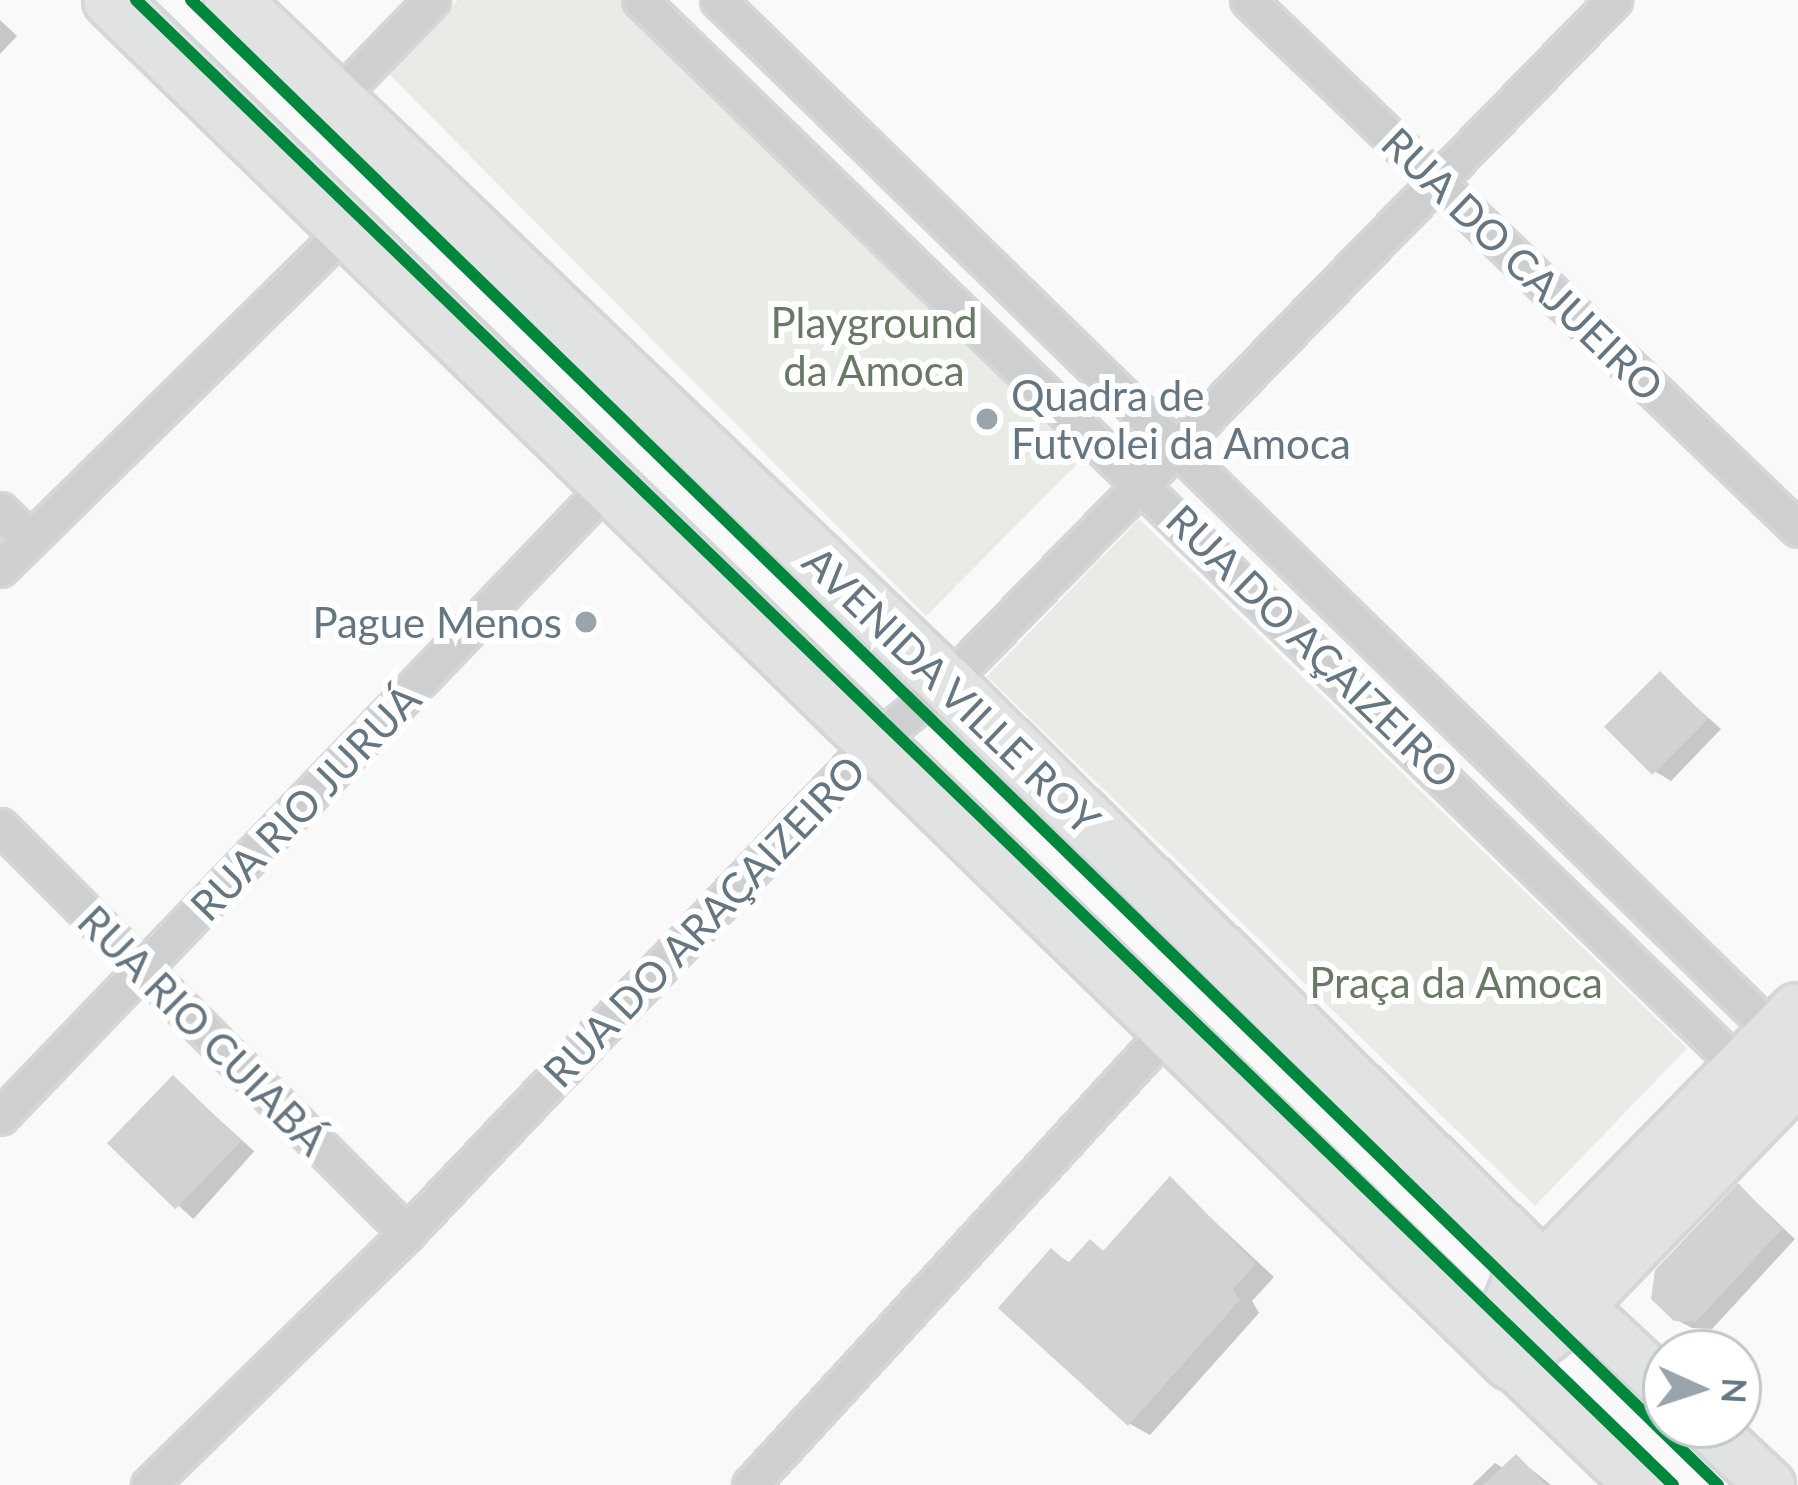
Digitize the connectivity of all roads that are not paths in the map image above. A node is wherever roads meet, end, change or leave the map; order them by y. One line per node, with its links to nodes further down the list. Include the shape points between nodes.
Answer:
1 (111, 0): 10 (main road)
2 (232, 0): 8 (main road, AVENIDA VILLE ROY)
3 (432, 0): 8 (street)
4 (640, 0): 12 (street, RUA DO AÇAIZEIRO)
5 (718, 0): 11 (street, RUA DO AÇAIZEIRO)
6 (1248, 0): 9 (street, RUA DO CAJUEIRO)
7 (1614, 0): 9 (street, RUA DO ARAÇAIZEIRO)
8 (336, 99): 18 (main road, AVENIDA VILLE ROY)
9 (1437, 182): 11 (street, RUA DO ARAÇAIZEIRO); 15 (street, RUA DO CAJUEIRO)
10 (348, 227): 13 (main road); 16 (street)
11 (1179, 446): 12 (street, RUA DO ARAÇAIZEIRO); 23 (street, RUA DO AÇAIZEIRO)
12 (1144, 482): 18 (street, RUA DO ARAÇAIZEIRO); 23 (street, RUA DO AÇAIZEIRO)
13 (608, 484): 19 (main road); 21 (street, RUA RIO JURUÁ)
14 (0, 510): 16 (street)
15 (1798, 529)
16 (28, 538): 17 (street)
17 (0, 569)
18 (946, 683): 19 (street, RUA DO ARAÇAIZEIRO); 26 (main road, AVENIDA VILLE ROY)
19 (874, 742): 22 (main road); 25 (street, RUA DO ARAÇAIZEIRO)
20 (0, 826): 21 (street, RUA RIO CUIABÁ)
21 (144, 971): 24 (street, RUA RIO JURUÁ); 25 (street, RUA RIO CUIABÁ)
22 (1166, 1032): 27 (main road); 30 (street)
23 (1780, 1057): 26 (main road)
24 (0, 1117)
25 (407, 1233): 31 (street, RUA DO ARAÇAIZEIRO)
26 (1561, 1286): 27 (main road, via 1519,1284); 28 (main road, AVENIDA VILLE ROY)
27 (1504, 1353): 32 (main road)
28 (1642, 1364)
29 (1732, 1449): 33 (main road)
30 (765, 1480)
31 (149, 1485)
32 (1639, 1485)
33 (1770, 1485)

